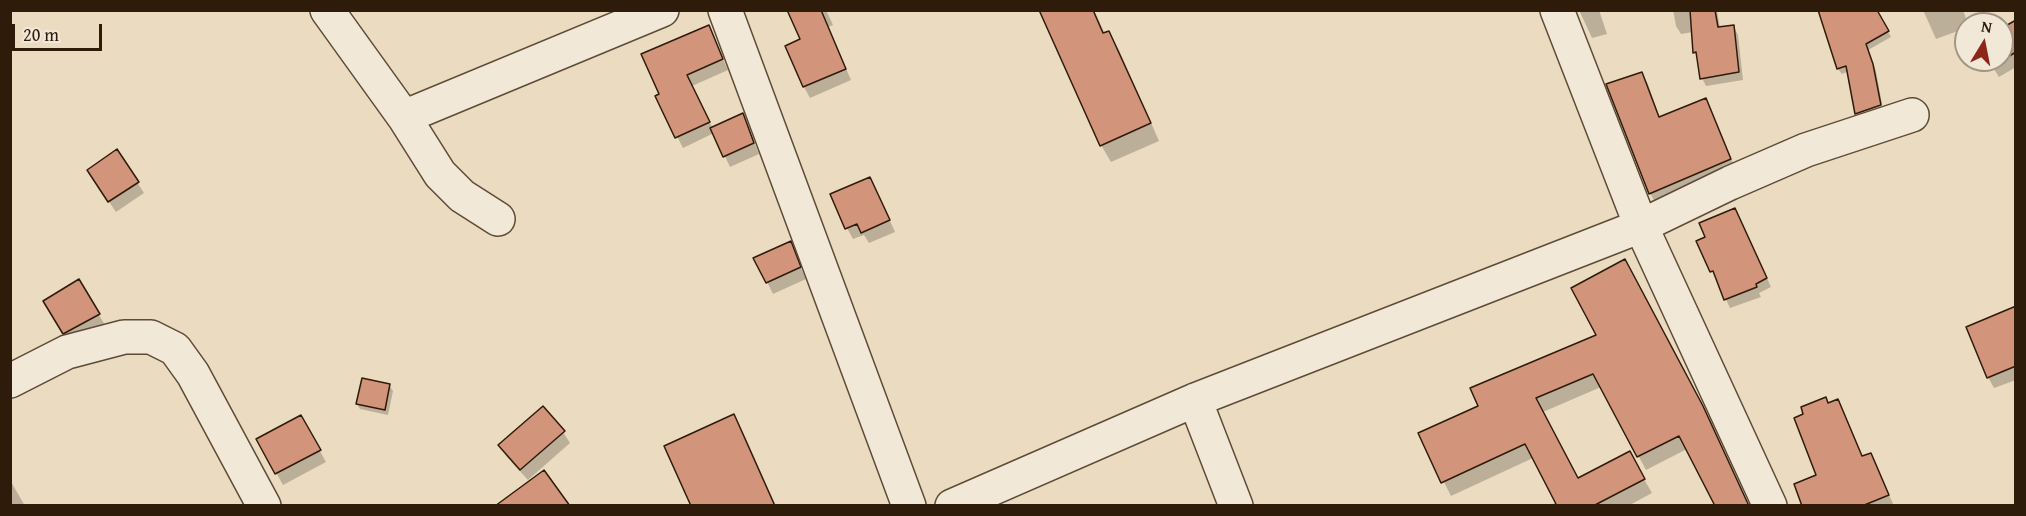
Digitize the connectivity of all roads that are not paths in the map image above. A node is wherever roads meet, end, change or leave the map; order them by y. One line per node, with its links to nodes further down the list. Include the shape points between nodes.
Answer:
1 (327, 10): 6 (street)
2 (662, 10): 6 (street)
3 (725, 10): 12 (street)
4 (1557, 10): 8 (street)
5 (1912, 116): 8 (street, via 1806,150)
6 (404, 117): 7 (street, via 440,174 462,196)
7 (498, 219)
8 (1641, 226): 10 (street); 15 (street)
9 (10, 381): 11 (street, via 68,352 124,337 151,337 175,349 193,374)
10 (1195, 400): 13 (street); 14 (street)
11 (264, 506)
12 (909, 506)
13 (952, 506)
14 (1236, 506)
15 (1770, 506)

